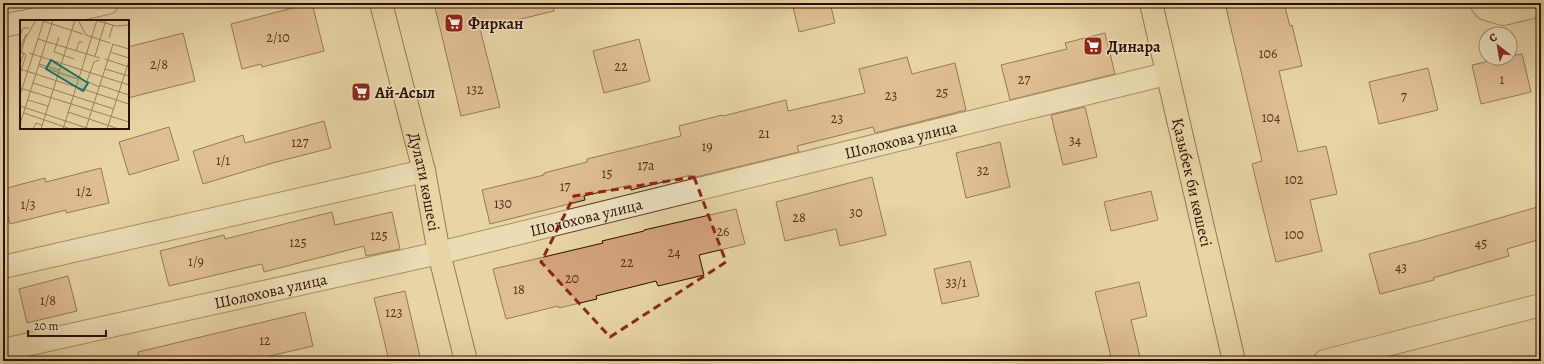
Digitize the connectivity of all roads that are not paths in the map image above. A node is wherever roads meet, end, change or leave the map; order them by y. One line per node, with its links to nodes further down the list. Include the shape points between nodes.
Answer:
1 (107, 3): 6 (street)
2 (381, 3): 10 (main road, Дулати көшесі)
3 (1151, 3): 9 (main road, Қазыбек би көшесі)
4 (1481, 3): 5 (street, via 1486,9 1504,14)
5 (1541, 5)
6 (31, 20)
7 (20, 22): 8 (street)
8 (3, 26)
9 (1166, 74): 11 (street, Шолохова улица); 16 (main road, Қазыбек би көшесі)
10 (424, 171): 11 (main road, Дулати көшесі); 12 (street)
11 (439, 253): 14 (street, Шолохова улица); 15 (main road, Дулати көшесі)
12 (3, 266)
13 (1541, 305): 17 (street)
14 (3, 350)
15 (466, 361)
16 (1234, 361)
17 (1324, 361)

